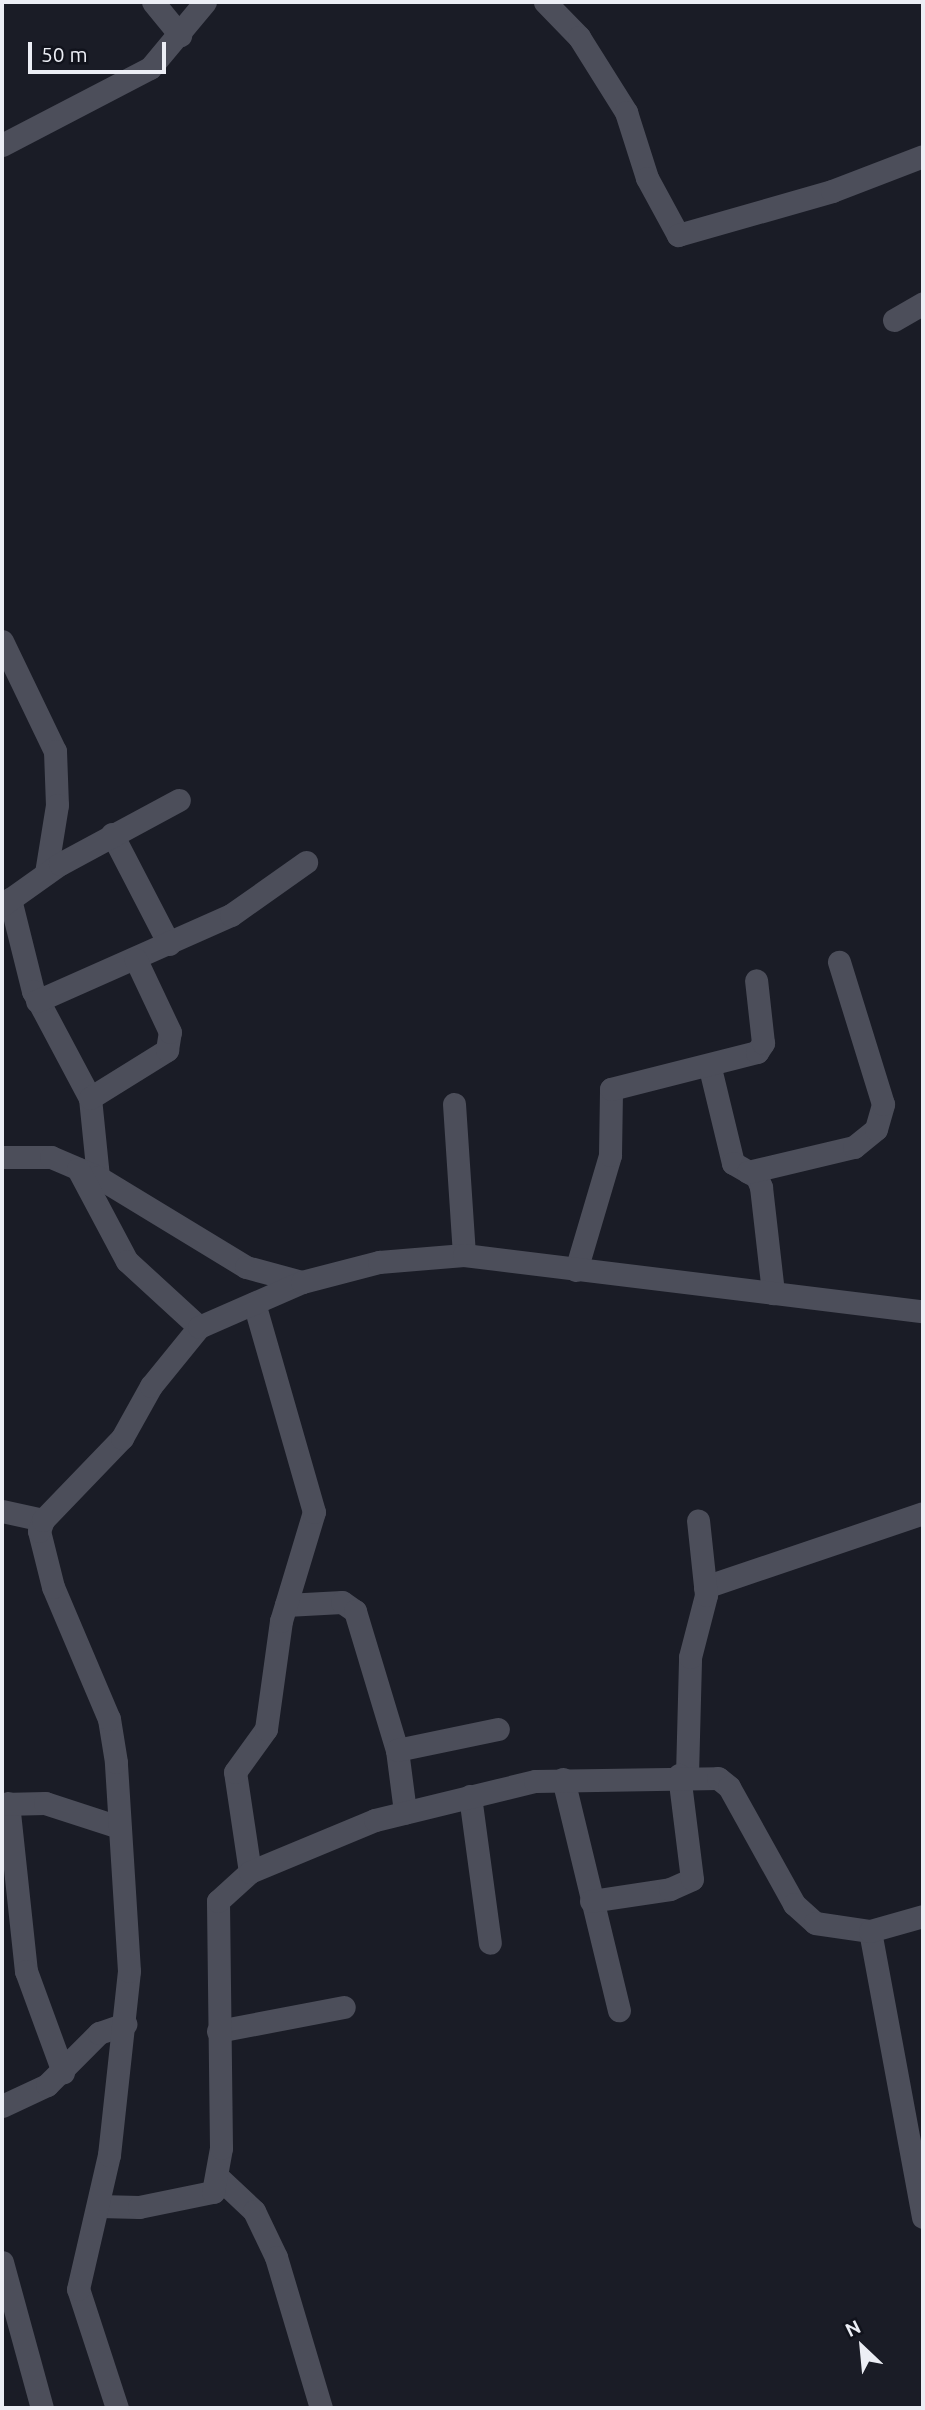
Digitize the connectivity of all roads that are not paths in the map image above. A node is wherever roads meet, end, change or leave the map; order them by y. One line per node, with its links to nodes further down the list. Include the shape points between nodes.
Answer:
1 (153, 2): 4 (street)
2 (205, 2): 4 (street)
3 (545, 2): 6 (street, via 579,37 625,112 647,178 678,235 832,191)
4 (180, 35): 5 (street, via 123,86)
5 (2, 145)
6 (923, 156)
7 (923, 303): 8 (street)
8 (894, 320)
9 (2, 641): 13 (street, via 55,751 57,805)
10 (180, 800): 11 (street)
11 (112, 834): 13 (street); 15 (street)
12 (306, 862): 15 (street, via 231,915)
13 (46, 873): 14 (street)
14 (6, 902): 19 (street)
15 (169, 944): 16 (street)
16 (136, 960): 19 (street); 21 (street, via 170,1031 167,1051)
17 (839, 962): 25 (street, via 883,1104 876,1129 854,1147)
18 (755, 980): 20 (street, via 763,1043 747,1059)
19 (37, 1000): 21 (street)
20 (710, 1068): 25 (street, via 733,1163); 27 (street, via 611,1088 610,1155)
21 (90, 1098): 24 (street)
22 (454, 1104): 26 (street)
23 (2, 1157): 24 (street, via 51,1157)
24 (88, 1172): 28 (street, via 246,1266); 32 (street, via 127,1261)
25 (748, 1172): 29 (street, via 761,1187)
26 (464, 1255): 27 (street); 28 (street, via 379,1262)
27 (576, 1270): 29 (street)
28 (302, 1282): 30 (street)
29 (773, 1293): 31 (street)
30 (254, 1303): 32 (street); 38 (street, via 314,1512)
31 (923, 1311)
32 (199, 1327): 35 (street, via 151,1385 122,1438)
33 (2, 1511): 35 (street)
34 (923, 1513): 37 (street)
35 (43, 1520): 46 (street, via 39,1531 53,1587 110,1719)
36 (698, 1520): 37 (street)
37 (705, 1587): 41 (street, via 690,1657)
38 (286, 1605): 40 (street, via 350,1604); 47 (street, via 266,1729 236,1772)
39 (498, 1729): 40 (street)
40 (397, 1750): 45 (street)
41 (683, 1775): 42 (street); 48 (street, via 692,1879 670,1889); 50 (street, via 718,1778 729,1787 794,1904 815,1923)
42 (563, 1779): 43 (street); 48 (street)
43 (470, 1796): 45 (street); 51 (street)
44 (5, 1804): 46 (street, via 45,1802); 56 (street, via 26,1971)
45 (405, 1812): 47 (street)
46 (119, 1827): 54 (street, via 129,1959)
47 (250, 1872): 55 (street, via 218,1901)
48 (591, 1901): 53 (street)
49 (923, 1916): 50 (street)
50 (870, 1931): 60 (street)
51 (490, 1943)
52 (344, 2007): 55 (street)
53 (619, 2010)
54 (125, 2024): 56 (street, via 99,2034); 59 (street)
55 (218, 2031): 58 (street)
56 (63, 2072): 57 (street)
57 (2, 2106)
58 (219, 2178): 59 (street, via 202,2199); 64 (street, via 254,2211 276,2257)
59 (99, 2206): 63 (street, via 78,2289)
60 (923, 2217)
61 (2, 2262): 62 (street)
62 (42, 2408)
63 (117, 2408)
64 (321, 2408)

